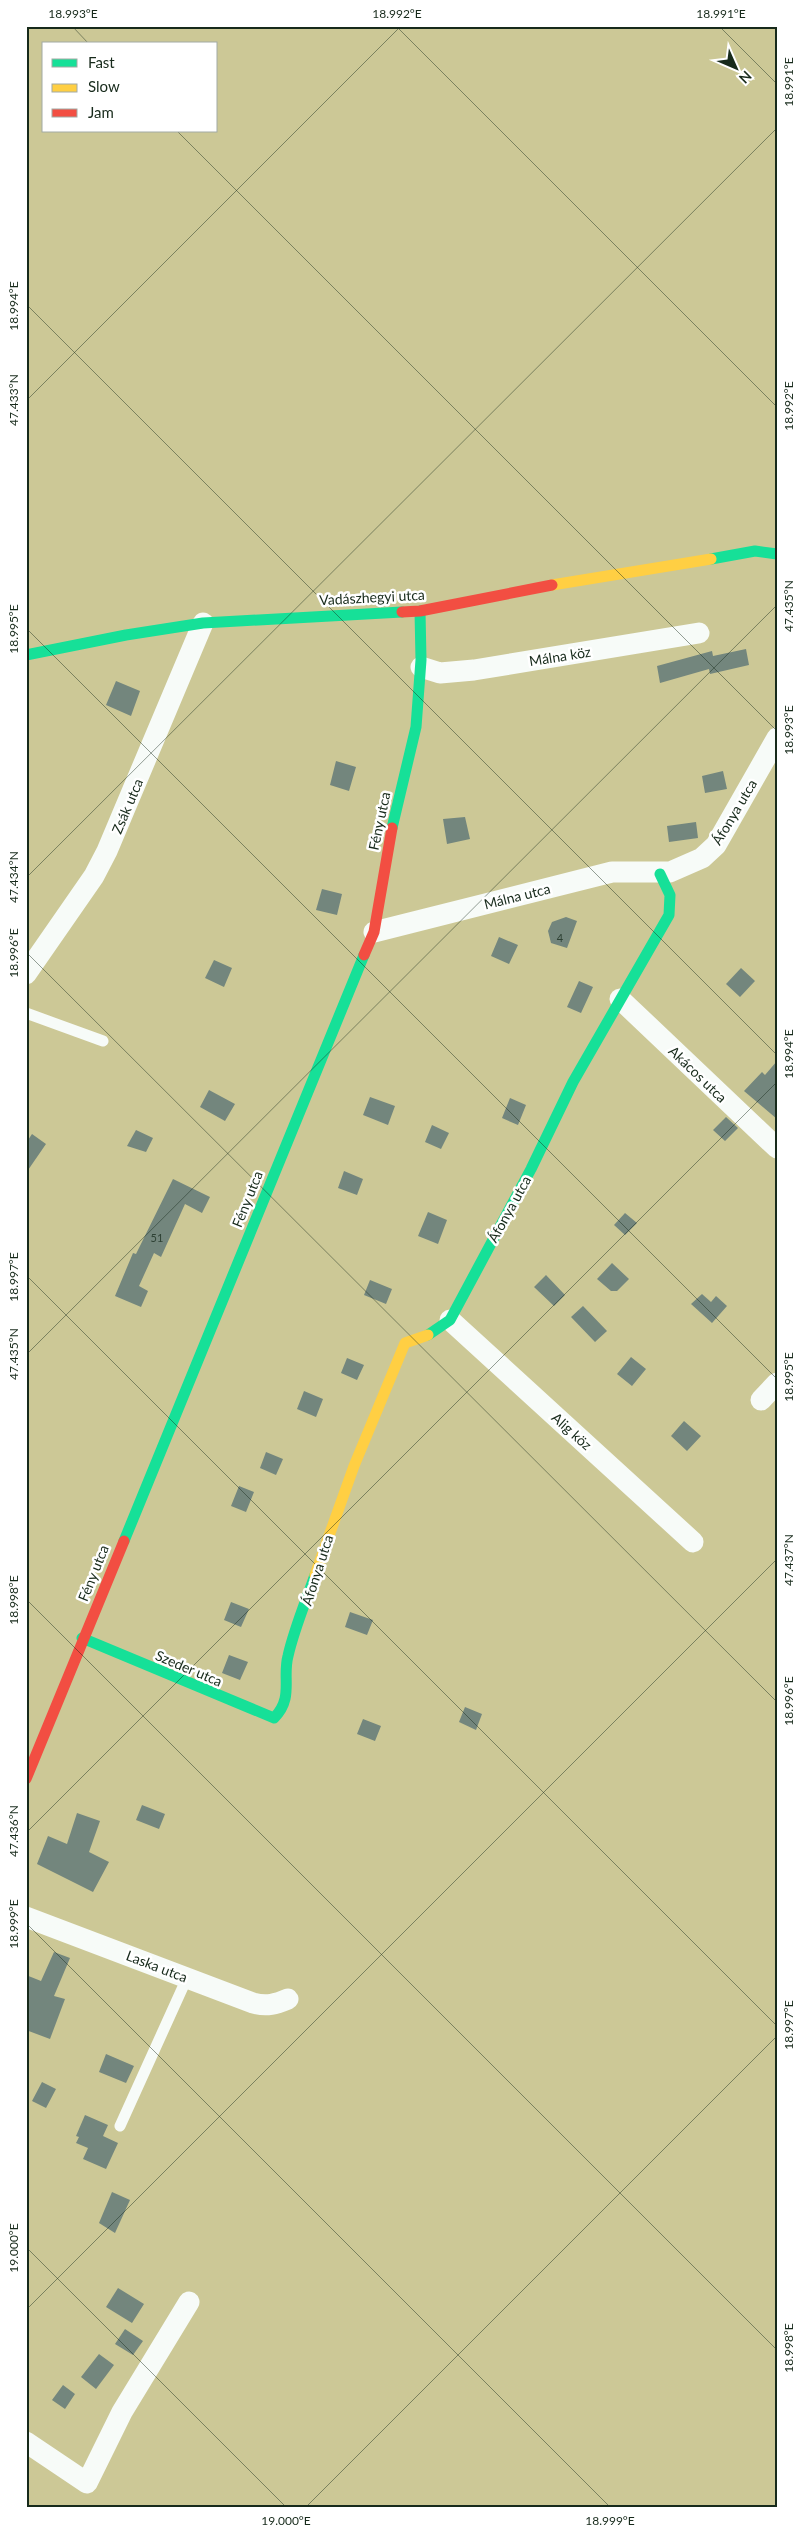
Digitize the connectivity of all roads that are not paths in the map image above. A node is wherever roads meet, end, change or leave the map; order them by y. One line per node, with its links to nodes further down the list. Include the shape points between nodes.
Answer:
1 (776, 553): 2 (street, Vadászhegyi utca, via 755,551 735,554)
2 (420, 611): 3 (street, Vadászhegyi utca); 6 (street, Fény utca)
3 (203, 624): 5 (street, Vadászhegyi utca); 10 (street, Zsák utca, via 108,851)
4 (699, 633): 6 (street, Málna köz, via 474,670 440,673)
5 (26, 655)
6 (421, 667): 9 (street, Fény utca, via 416,727 391,832)
7 (777, 738): 8 (street, Áfonya utca, via 716,846 687,866)
8 (660, 874): 9 (street, Málna utca, via 612,872); 11 (street, Áfonya utca, via 670,895 669,915)
9 (374, 932): 19 (street, Fény utca)
10 (26, 974)
11 (620, 999): 14 (street, Akácos utca); 15 (street, Áfonya utca, via 573,1082 531,1169)
12 (26, 1013): 13 (lane)
13 (102, 1041)
14 (777, 1148)
15 (450, 1320): 18 (street, Alig köz); 20 (street, Áfonya utca, via 428,1335 405,1343 323,1549 287,1658 288,1680)
16 (777, 1383): 17 (street)
17 (761, 1400)
18 (693, 1542)
19 (82, 1638): 20 (street, Szeder utca, via 264,1716 274,1718); 21 (street, Fény utca)
20 (282, 1710)
21 (26, 1778)
22 (26, 1917): 23 (street, Laska utca)
23 (187, 1978): 24 (street, Laska utca, via 263,2006); 25 (lane)
24 (288, 1998)
25 (120, 2126)
26 (189, 2302): 27 (street, via 122,2412 87,2483)
27 (26, 2442)

